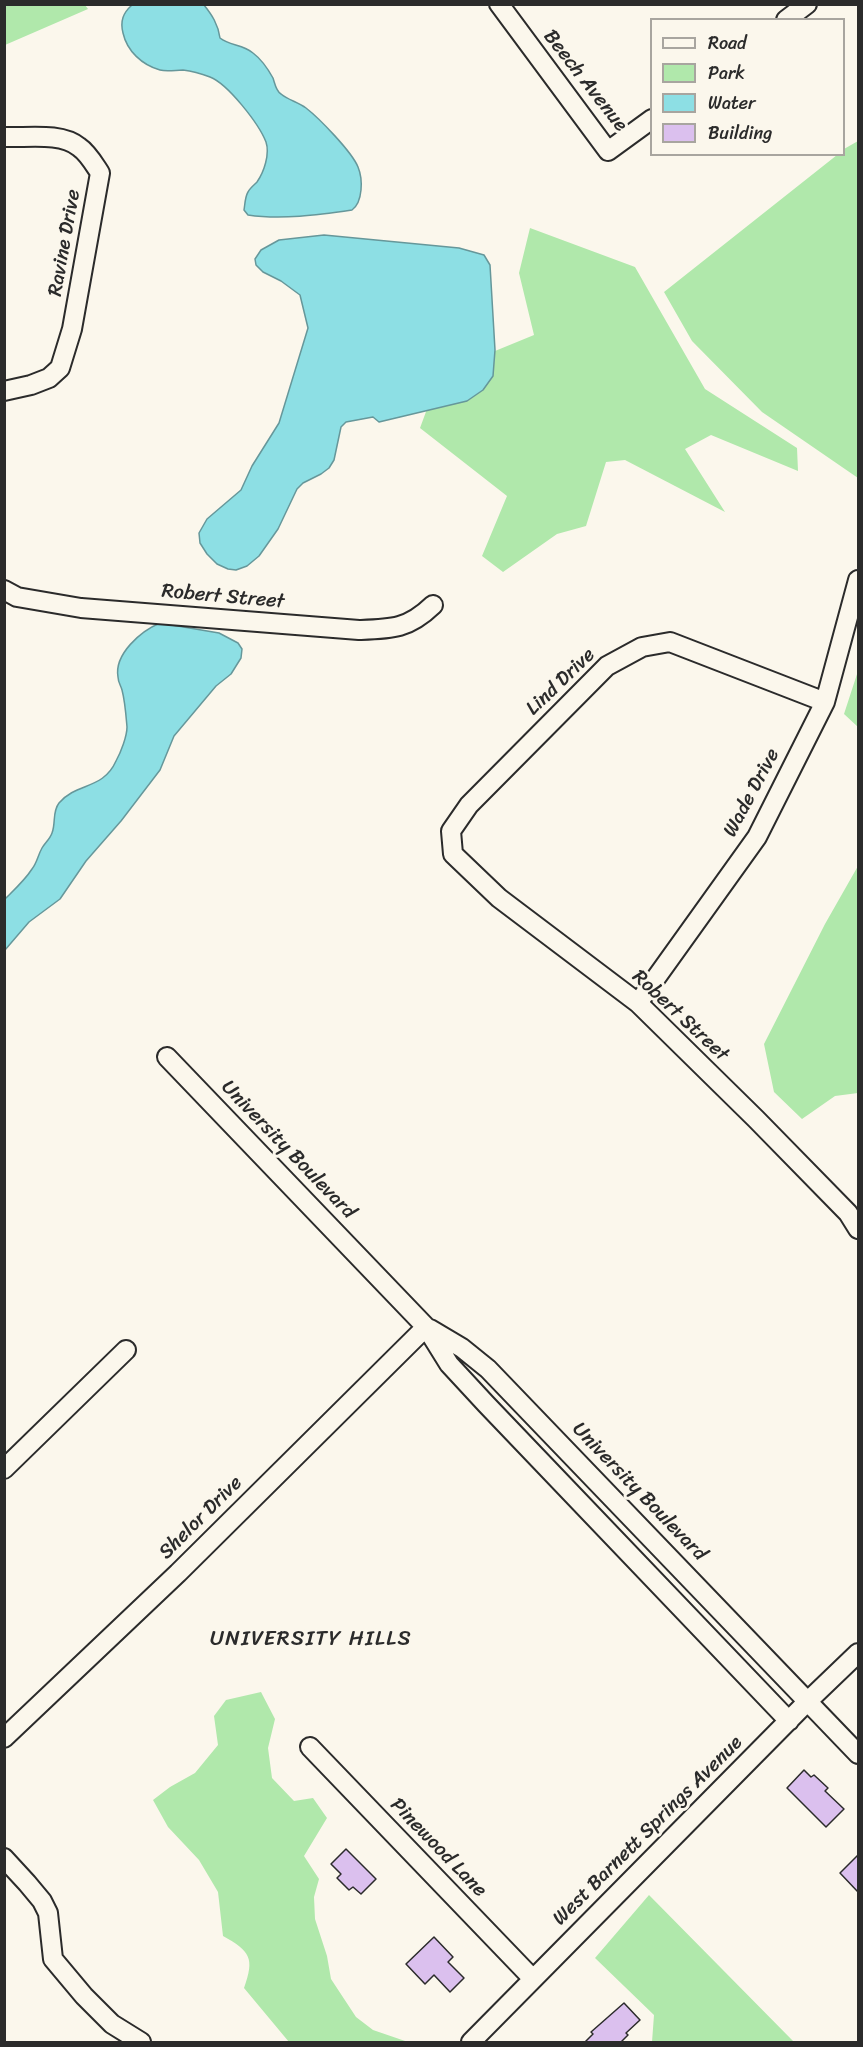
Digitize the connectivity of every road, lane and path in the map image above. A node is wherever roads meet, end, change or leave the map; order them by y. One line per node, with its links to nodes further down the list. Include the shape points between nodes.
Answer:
1 (499, 4): 4 (street, Beech Avenue, via 608,152)
2 (807, 4): 3 (street)
3 (789, 18)
4 (650, 120)
5 (4, 137): 6 (street, Ravine Drive, via 69,140 80,147 100,173 72,329 60,368 49,378)
6 (4, 391)
7 (858, 580): 10 (street, Wade Drive)
8 (4, 590): 9 (street, Robert Street, via 17,597 81,608 359,630 387,630 406,624 417,620)
9 (433, 605)
10 (825, 702): 11 (street, Lind Drive, via 670,642 642,647 607,666 469,805 451,831); 12 (street, Wade Drive, via 758,837)
11 (453, 854): 12 (street, Robert Street, via 499,898)
12 (638, 1003): 14 (street, Robert Street, via 848,1213)
13 (167, 1057): 15 (street, University Boulevard)
14 (858, 1229)
15 (426, 1327): 19 (street, University Boulevard, via 488,1369); 20 (street, University Boulevard, via 449,1364); 21 (street, Shelor Drive)
16 (126, 1350): 17 (street)
17 (4, 1469)
18 (858, 1653): 19 (street, West Barnett Springs Avenue)
19 (808, 1701): 20 (street, West Barnett Springs Avenue); 23 (street, University Boulevard)
20 (789, 1721): 25 (street, West Barnett Springs Avenue)
21 (4, 1738)
22 (310, 1747): 25 (street, Pinewood Lane)
23 (858, 1754)
24 (4, 1858): 26 (street, via 48,1913 52,1959 112,2024)
25 (533, 1980): 27 (street, West Barnett Springs Avenue)
26 (141, 2043)
27 (471, 2043)

